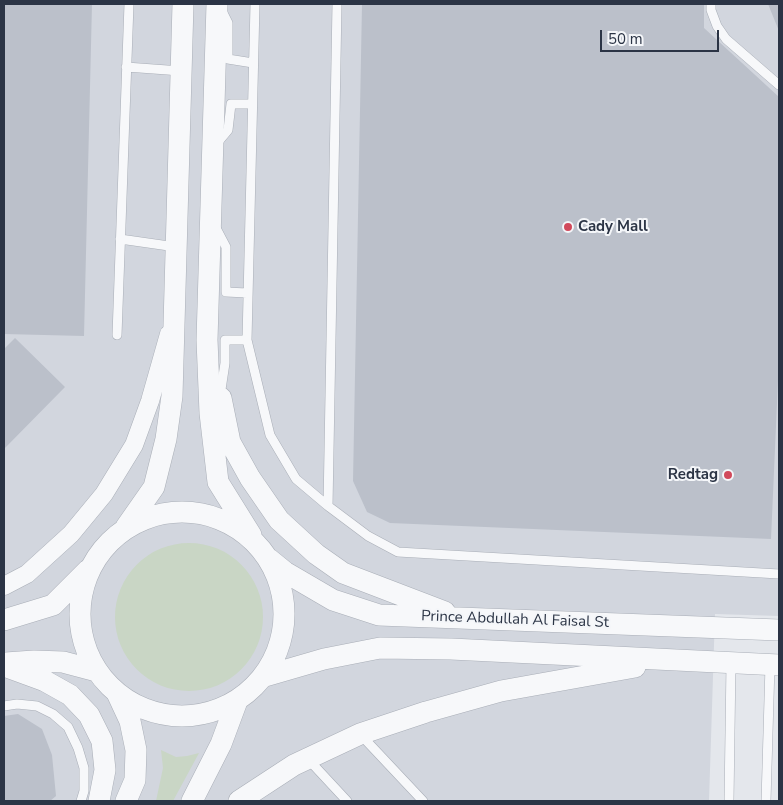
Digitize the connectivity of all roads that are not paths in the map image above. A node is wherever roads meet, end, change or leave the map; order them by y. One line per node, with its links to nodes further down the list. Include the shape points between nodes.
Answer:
1 (129, 4): 8 (lane)
2 (183, 4): 9 (street)
3 (218, 4): 7 (lane, via 228,23 228,59); 12 (street)
4 (255, 4): 7 (lane)
5 (336, 4): 22 (lane)
6 (711, 4): 10 (lane, via 717,26 726,39)
7 (253, 63): 11 (lane)
8 (126, 67): 9 (lane); 14 (lane)
9 (181, 71): 15 (street)
10 (779, 85)
11 (252, 104): 12 (lane, via 231,104 228,130); 16 (lane)
12 (212, 149): 13 (street)
13 (211, 217): 16 (lane, via 226,247 226,292); 19 (street)
14 (120, 239): 15 (lane); 18 (lane)
15 (176, 247): 17 (street)
16 (247, 293): 20 (lane)
17 (175, 314): 23 (street, via 172,396 166,439 154,487); 27 (street, via 134,444 104,494 71,534 27,574)
18 (116, 335)
19 (208, 340): 21 (street); 24 (street, via 210,413 218,482)
20 (246, 340): 21 (lane, via 225,340); 22 (lane, via 270,435 296,479)
21 (220, 396): 28 (street, via 230,442 250,478 279,520 316,554 343,573)
22 (328, 506): 26 (lane, via 368,536 398,552)
23 (125, 529): 24 (street, Prince Abdullah Al Faisal St, via 151,516 189,512 208,515 234,526); 25 (street, via 106,545)
24 (262, 550): 28 (street, Prince Abdullah Al Faisal St, via 285,572 333,600 379,615); 36 (street, via 280,586 284,618 278,649)
25 (92, 566): 29 (street, via 53,605); 35 (street, via 82,592 80,620 85,647)
26 (779, 574)
27 (4, 586)
28 (462, 618): 30 (street, Prince Abdullah Al Faisal St)
29 (4, 620)
30 (779, 629)
31 (679, 660): 32 (street, Prince Abdullah Al Faisal St); 36 (street, Prince Abdullah Al Faisal St, via 380,648 324,659); 40 (street, via 501,691)
32 (731, 663): 34 (street, Prince Abdullah Al Faisal St); 49 (lane)
33 (4, 665): 35 (street, via 63,662); 43 (street, via 45,680 70,695 89,715 102,741 105,770)
34 (775, 665): 50 (lane)
35 (97, 672): 37 (street)
36 (262, 677): 38 (street)
37 (117, 693): 38 (street, via 144,710 176,717 208,714); 44 (street, via 130,721 136,750 135,780)
38 (237, 701): 45 (street, via 221,744)
39 (4, 706): 42 (lane, via 37,706 68,727 84,768)
40 (360, 734): 41 (street); 48 (lane)
41 (308, 759): 46 (street); 47 (lane)
42 (81, 801)
43 (99, 801)
44 (126, 801)
45 (192, 801)
46 (239, 801)
47 (347, 801)
48 (423, 801)
49 (730, 801)
50 (766, 801)

